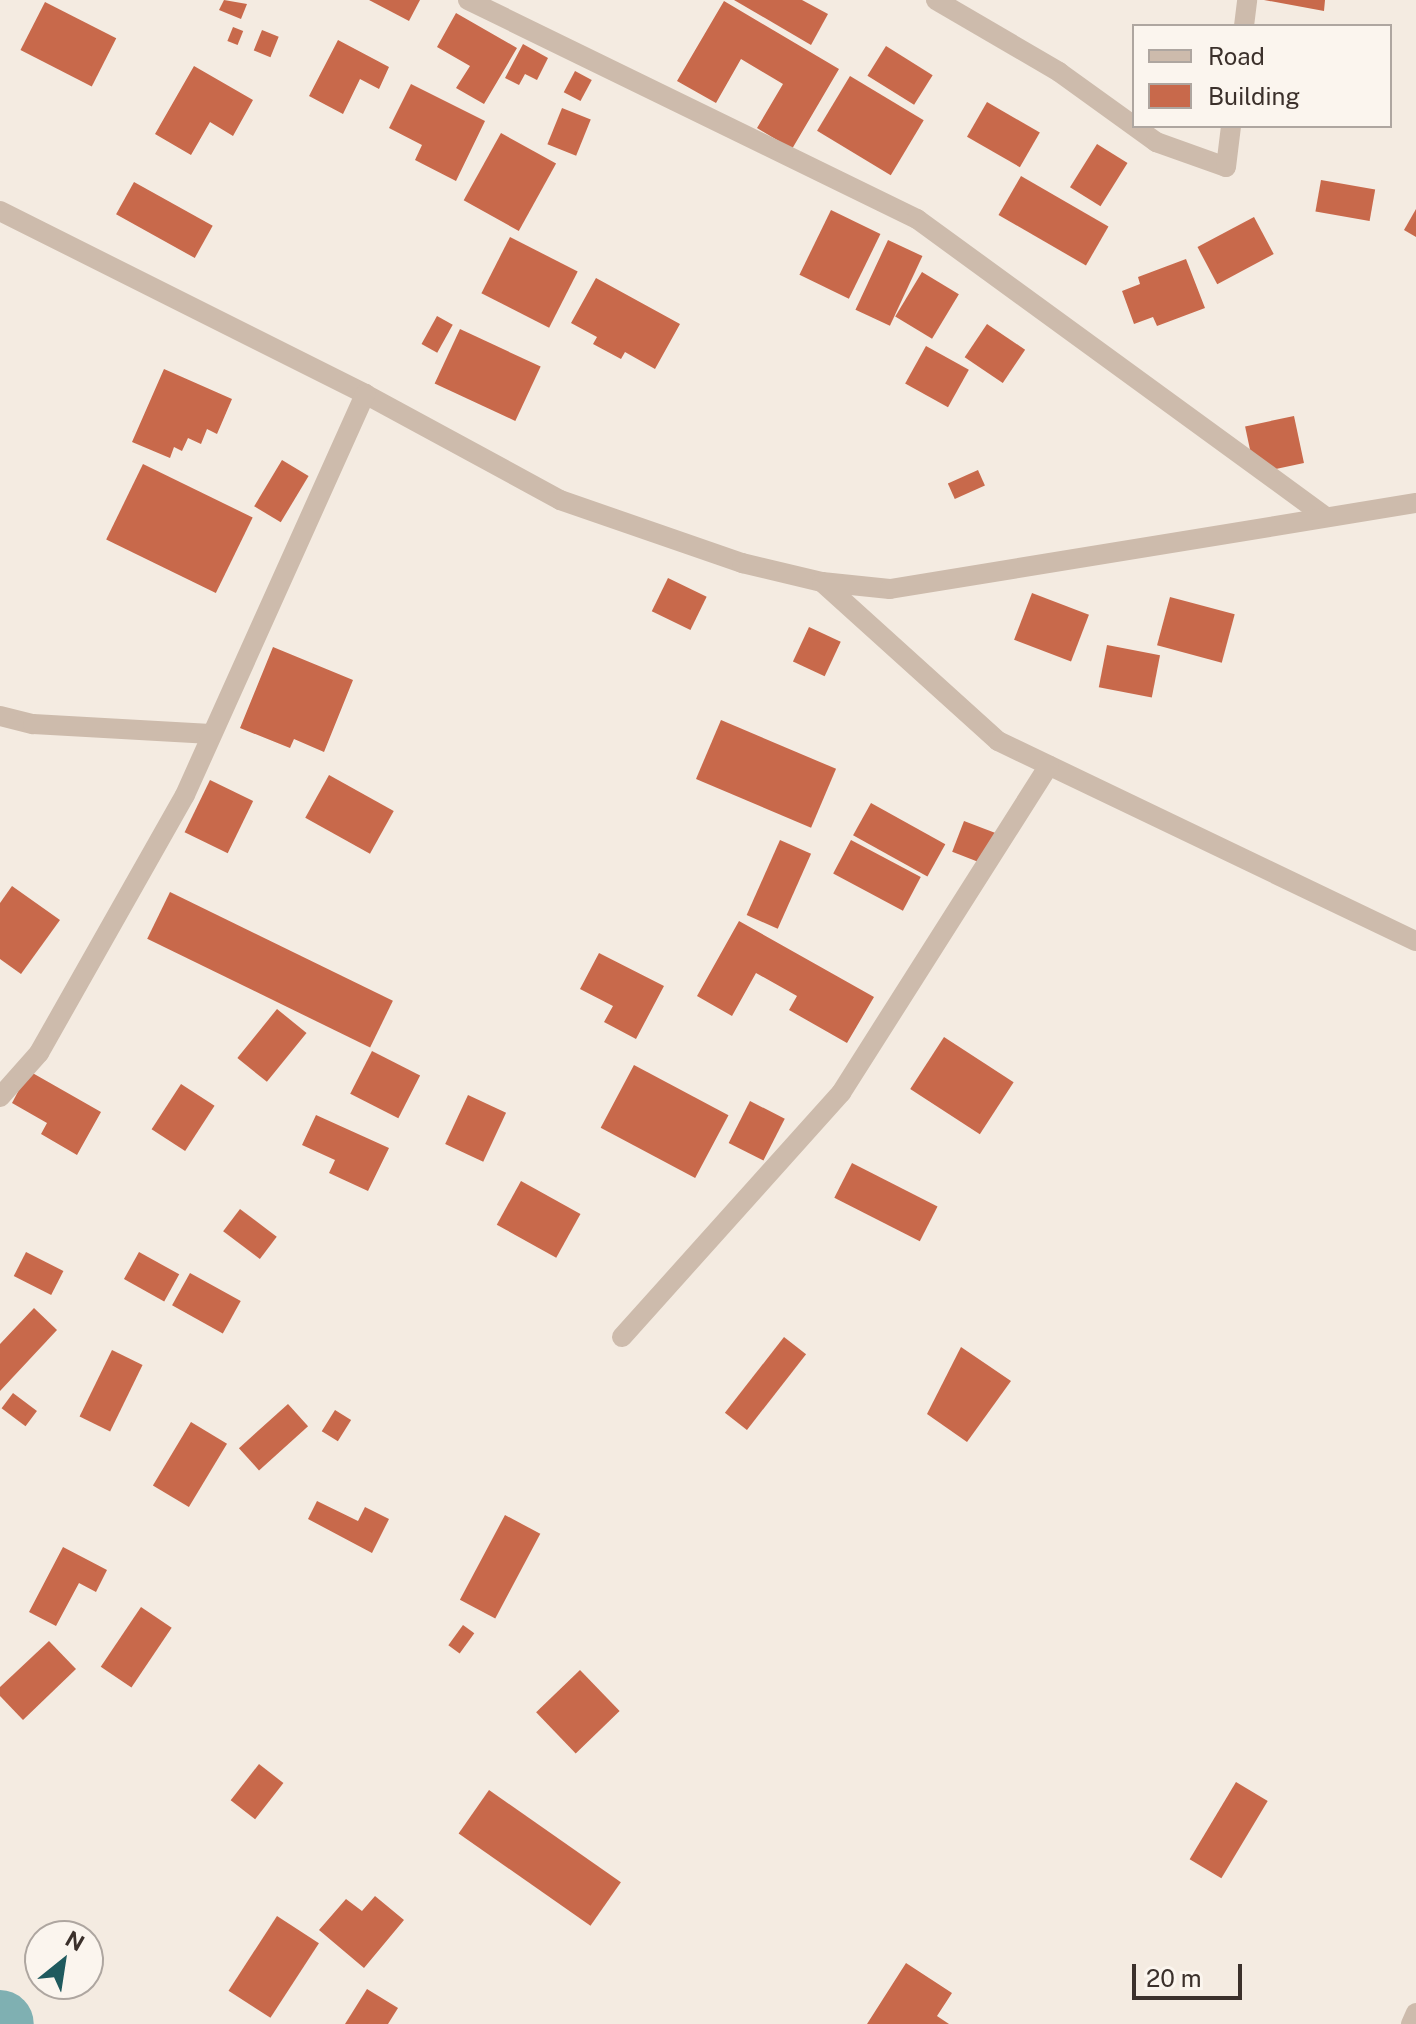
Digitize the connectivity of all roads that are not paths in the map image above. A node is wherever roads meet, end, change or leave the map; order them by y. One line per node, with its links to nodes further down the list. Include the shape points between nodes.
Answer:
1 (468, 0): 11 (street, via 917,219)
2 (936, 0): 5 (street, via 1059,72)
3 (1247, 0): 4 (street)
4 (1244, 24)
5 (1132, 125)
6 (1137, 128): 7 (street, via 1156,142 1226,167)
7 (1231, 128)
8 (0, 211): 9 (street)
9 (365, 394): 12 (street, via 560,500 742,563); 14 (street)
10 (1416, 503): 11 (street)
11 (1326, 517): 12 (street, via 890,589)
12 (822, 582): 15 (street, via 998,741)
13 (0, 716): 14 (street, via 33,724)
14 (211, 734): 17 (street, via 185,795 39,1053)
15 (1049, 765): 16 (street); 18 (street, via 841,1093)
16 (1416, 941)
17 (0, 1097)
18 (622, 1337)
19 (1416, 2013): 20 (street)
20 (1411, 2024)

